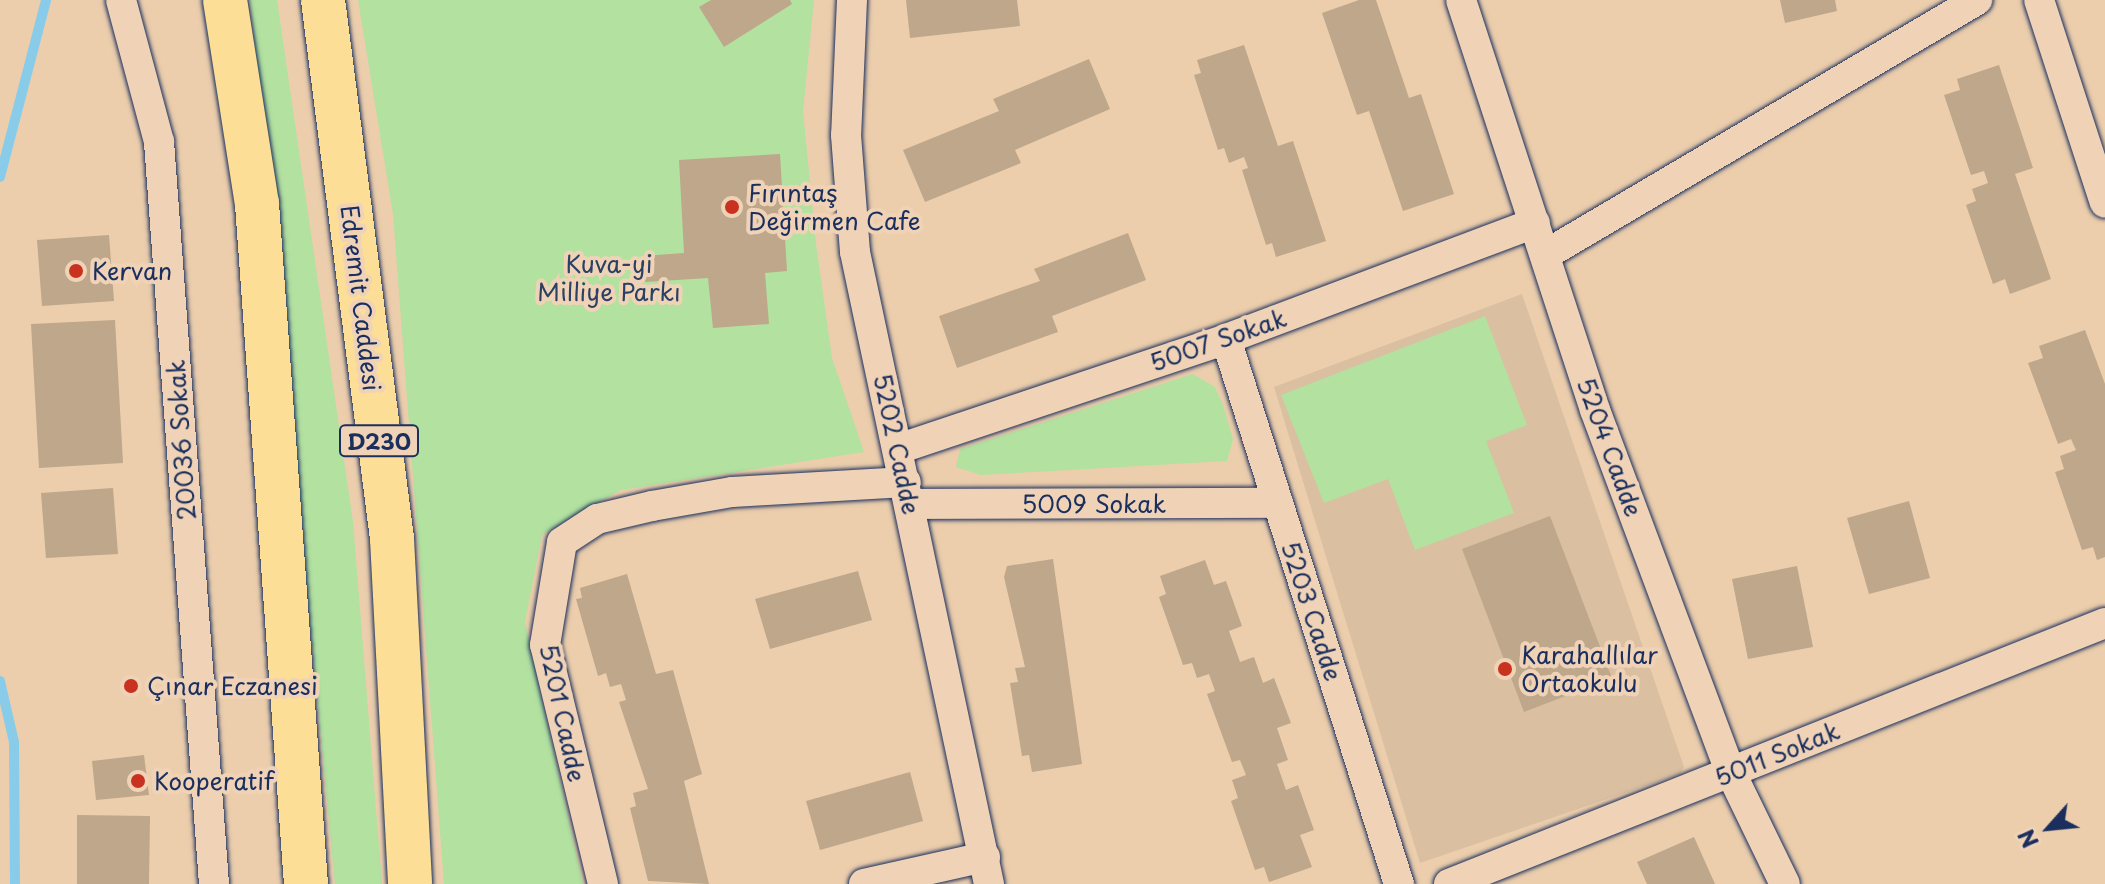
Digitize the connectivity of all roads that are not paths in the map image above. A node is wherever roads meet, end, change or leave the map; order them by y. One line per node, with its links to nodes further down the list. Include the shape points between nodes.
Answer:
1 (121, 0): 19 (street, 20036 Sokak, via 159,142)
2 (225, 0): 20 (highway, via 257,204)
3 (323, 0): 21 (highway, Edremit Caddesi / D230, via 392,539)
4 (852, 0): 12 (street, 5202 Cadde, via 846,135 855,252)
5 (1461, 0): 9 (street, 5204 Cadde)
6 (1977, 0): 10 (street)
7 (2039, 0): 8 (street)
8 (2105, 203)
9 (1535, 223): 10 (street, 5204 Cadde); 11 (street, 5007 Sokak)
10 (1545, 255): 17 (street, 5204 Cadde, via 1595,410)
11 (1226, 339): 12 (street, 5007 Sokak); 14 (street, 5203 Cadde)
12 (898, 449): 13 (street, 5202 Cadde)
13 (908, 493): 14 (street, 5009 Sokak); 15 (street, 5009 Sokak, via 732,492 597,519); 18 (street, 5202 Cadde)
14 (1278, 503): 24 (street, 5203 Cadde)
15 (562, 542): 22 (street, 5201 Cadde, via 545,645)
16 (2105, 623): 17 (street, 5011 Sokak)
17 (1731, 773): 25 (street, 5011 Sokak); 26 (street, 5204 Cadde)
18 (987, 871): 23 (street)
19 (214, 884)
20 (306, 884)
21 (410, 884)
22 (603, 884)
23 (864, 884)
24 (1399, 884)
25 (1449, 884)
26 (1785, 884)

